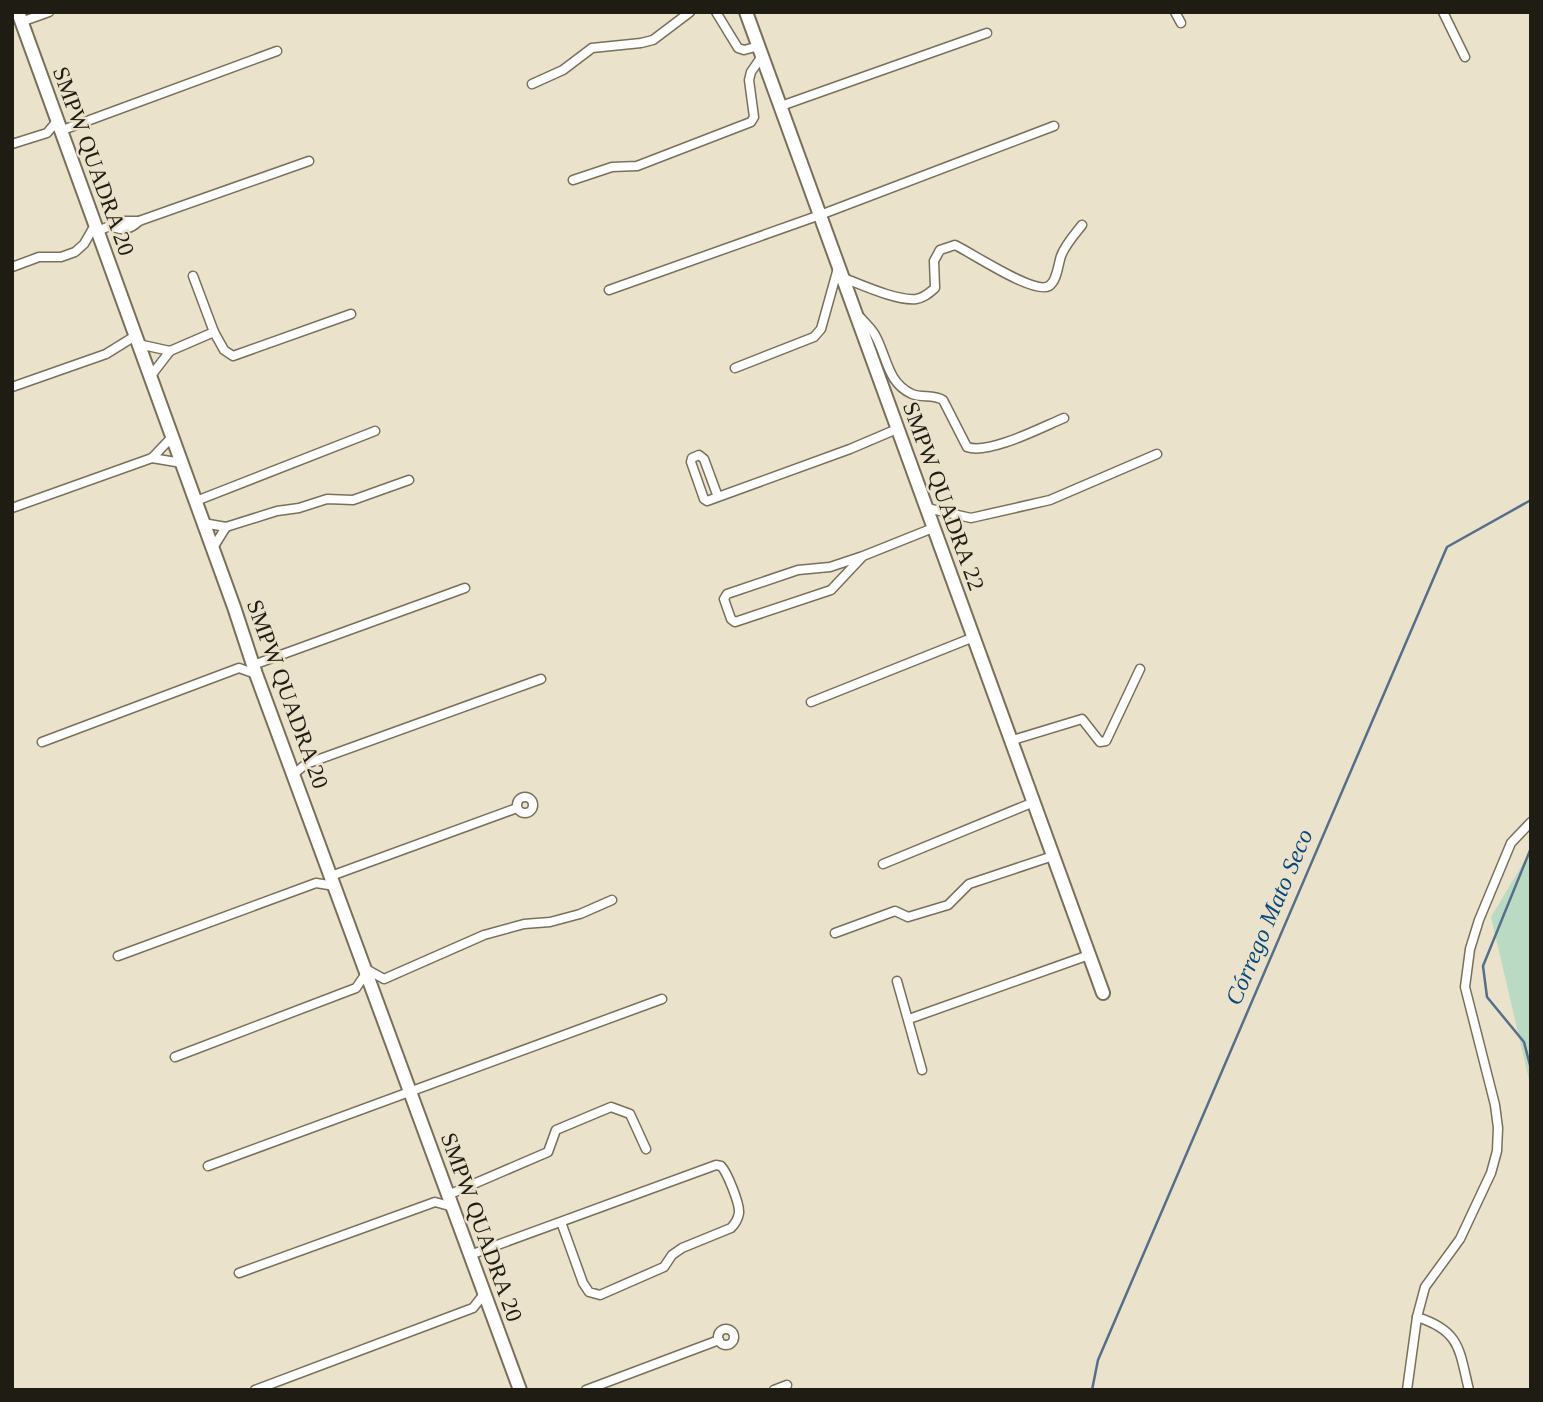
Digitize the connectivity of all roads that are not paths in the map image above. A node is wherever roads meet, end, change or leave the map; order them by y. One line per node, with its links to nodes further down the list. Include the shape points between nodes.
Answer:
1 (49, 12): 7 (street)
2 (690, 12): 13 (street, via 653,40 592,48 563,70)
3 (716, 12): 11 (street, via 738,48)
4 (746, 12): 11 (street, SMPW QUADRA 22)
5 (1175, 12): 8 (street)
6 (1443, 12): 12 (street)
7 (18, 21): 16 (street, SMPW QUADRA 20)
8 (1181, 23)
9 (988, 33): 14 (street)
10 (278, 51): 16 (street)
11 (761, 51): 14 (street, SMPW QUADRA 22); 19 (street, via 750,76 751,122 637,166 612,167)
12 (1465, 57)
13 (532, 84)
14 (781, 106): 20 (street, SMPW QUADRA 22)
15 (1054, 126): 20 (street)
16 (57, 131): 17 (street); 22 (street, SMPW QUADRA 20)
17 (12, 144)
18 (309, 161): 22 (street, via 138,221)
19 (573, 180)
20 (820, 215): 24 (street, SMPW QUADRA 22); 26 (street)
21 (1083, 225): 24 (street, via 1062,253 1049,286 1038,288 1020,281 955,245 940,250 934,261 934,288 914,299 892,295)
22 (97, 228): 23 (street, via 75,253 39,257); 30 (street, SMPW QUADRA 20)
23 (12, 267)
24 (839, 272): 27 (street, SMPW QUADRA 22); 32 (street, via 821,329 814,337)
25 (193, 276): 29 (street)
26 (609, 290)
27 (857, 313): 35 (street, via 875,335 890,374 913,395 943,400 967,447 999,444); 36 (street, SMPW QUADRA 22)
28 (351, 314): 29 (street, via 233,356)
29 (214, 332): 31 (street)
30 (137, 340): 31 (street); 33 (street, SMPW QUADRA 20); 34 (street)
31 (170, 351): 33 (street)
32 (735, 368)
33 (150, 377): 38 (street, SMPW QUADRA 20)
34 (12, 387)
35 (1064, 418)
36 (897, 429): 45 (street); 48 (street, SMPW QUADRA 22)
37 (375, 431): 46 (street)
38 (172, 437): 40 (street); 41 (street, SMPW QUADRA 20)
39 (1157, 454): 48 (street, via 1050,500 971,517)
40 (152, 458): 41 (street); 47 (street)
41 (181, 463): 46 (street, SMPW QUADRA 20)
42 (409, 481): 50 (street, via 353,499 323,500)
43 (714, 485): 44 (street); 44 (street, via 704,459 699,455 692,458); 45 (street)
44 (701, 491): 45 (street, via 707,501)
45 (718, 497)
46 (196, 501): 49 (street, SMPW QUADRA 20)
47 (12, 508)
48 (927, 509): 51 (street, SMPW QUADRA 22)
49 (203, 523): 50 (street); 52 (street, SMPW QUADRA 20)
50 (226, 527): 52 (street)
51 (933, 528): 53 (street); 55 (street, SMPW QUADRA 22)
52 (213, 549): 56 (street, SMPW QUADRA 20)
53 (863, 556): 53 (street, via 798,570 727,594 724,598 731,619 735,622 831,590)
54 (465, 588): 58 (street)
55 (974, 638): 61 (street); 62 (street, SMPW QUADRA 22)
56 (247, 648): 57 (street); 58 (street, SMPW QUADRA 20)
57 (239, 668): 58 (street); 63 (street)
58 (255, 669): 64 (street, SMPW QUADRA 20)
59 (1140, 669): 62 (street, via 1106,741 1100,742 1082,719)
60 (541, 679): 65 (street)
61 (811, 702)
62 (1013, 740): 67 (street, SMPW QUADRA 22)
63 (42, 742)
64 (289, 760): 65 (street); 66 (street, SMPW QUADRA 20)
65 (306, 764): 66 (street)
66 (295, 773): 72 (street, SMPW QUADRA 20)
67 (1034, 802): 70 (street, SMPW QUADRA 22); 71 (street)
68 (517, 808): 72 (street)
69 (1531, 822): 99 (street, via 1511,843 1479,920 1465,988 1494,1105 1497,1151 1460,1239 1425,1287)
70 (1053, 856): 75 (street, via 969,884 948,905 908,917 895,911); 76 (street, SMPW QUADRA 22)
71 (883, 864)
72 (331, 876): 73 (street); 73 (street); 78 (street, SMPW QUADRA 20)
73 (316, 883): 77 (street)
74 (612, 900): 79 (street, via 580,914 484,935)
75 (835, 933)
76 (1089, 955): 82 (street, SMPW QUADRA 22); 85 (street)
77 (117, 956)
78 (367, 971): 79 (street); 81 (street); 83 (street, SMPW QUADRA 20)
79 (384, 979): 83 (street)
80 (897, 981): 85 (street)
81 (356, 988): 83 (street); 86 (street)
82 (1103, 993)
83 (374, 994): 88 (street, SMPW QUADRA 20)
84 (662, 999): 88 (street)
85 (909, 1019): 87 (street)
86 (175, 1057)
87 (922, 1070)
88 (410, 1090): 90 (street); 91 (street, SMPW QUADRA 20)
89 (646, 1149): 91 (street, via 630,1114 611,1107 556,1130 548,1152)
90 (208, 1166)
91 (449, 1196): 92 (street); 92 (street); 94 (street, SMPW QUADRA 20)
92 (435, 1202): 95 (street)
93 (561, 1222): 93 (street, via 716,1165 726,1172 739,1210 731,1228 682,1248 664,1267 600,1295 589,1292 583,1283); 94 (street)
94 (470, 1255): 96 (street, SMPW QUADRA 20)
95 (239, 1273)
96 (484, 1294): 97 (street); 98 (street, SMPW QUADRA 20)
97 (473, 1308): 98 (street); 102 (street)
98 (491, 1314): 103 (street, SMPW QUADRA 20)
99 (1418, 1317): 106 (street); 107 (street, via 1438,1324 1458,1345)
100 (719, 1340): 104 (street)
101 (787, 1385): 105 (street)
102 (256, 1390)
103 (520, 1390)
104 (586, 1390)
105 (774, 1390)
106 (1407, 1390)
107 (1469, 1390)

